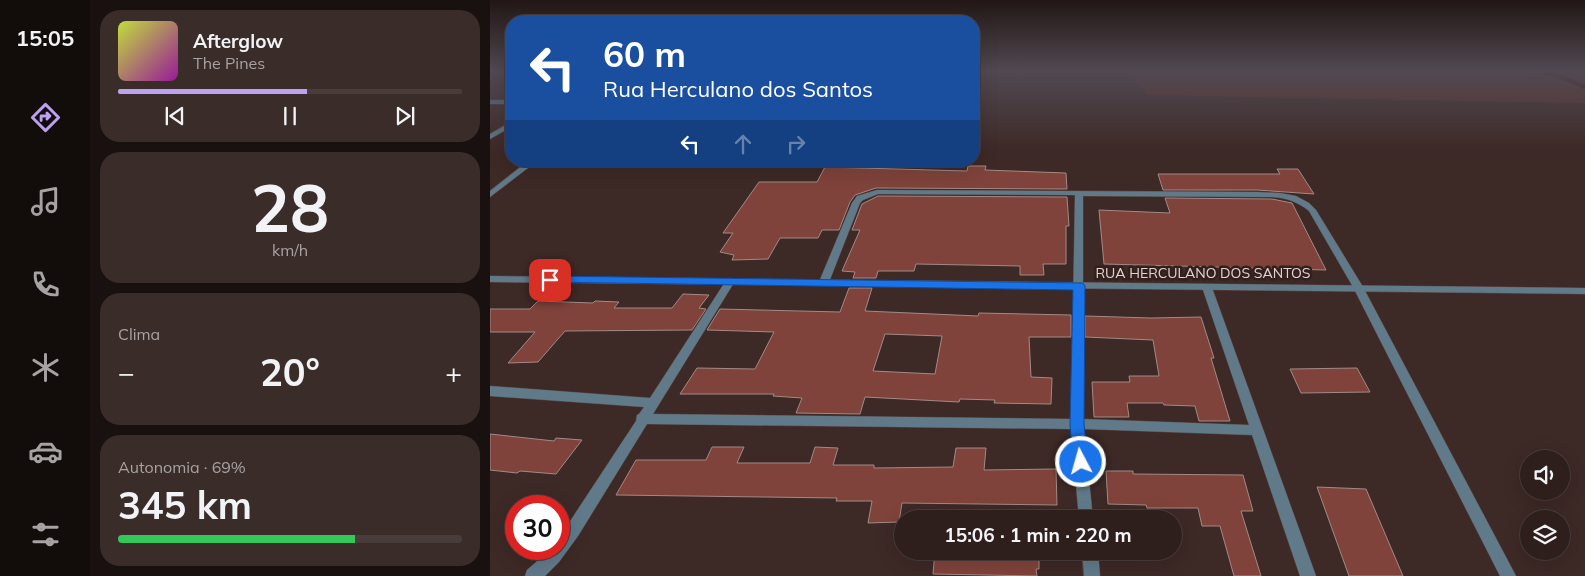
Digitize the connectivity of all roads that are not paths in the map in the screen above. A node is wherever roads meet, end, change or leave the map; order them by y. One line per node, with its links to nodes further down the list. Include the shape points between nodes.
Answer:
1 (505, 99): 3 (street)
2 (490, 102): 3 (street)
3 (500, 102): 4 (street)
4 (505, 102)
5 (505, 128): 6 (street)
6 (490, 138)
7 (525, 167): 8 (street)
8 (491, 192)
9 (1079, 194): 12 (street, via 868,194 856,203); 13 (street); 15 (street, via 1257,194 1296,198 1312,210)
10 (490, 279): 11 (street, RUA HERCULANO DOS SANTOS)
11 (730, 281): 12 (street, RUA HERCULANO DOS SANTOS); 18 (street)
12 (824, 282): 13 (street, RUA HERCULANO DOS SANTOS)
13 (1079, 286): 14 (street, RUA HERCULANO DOS SANTOS); 20 (street)
14 (1207, 287): 15 (street, RUA HERCULANO DOS SANTOS); 21 (street)
15 (1358, 287): 16 (street, RUA HERCULANO DOS SANTOS); 27 (street)
16 (1585, 291)
17 (490, 390): 18 (street)
18 (651, 403): 19 (street)
19 (641, 419): 20 (street); 24 (street, via 573,530 554,557)
20 (1077, 424): 21 (street); 22 (street)
21 (1256, 430): 26 (street)
22 (1085, 510)
23 (1091, 560): 25 (street)
24 (533, 576)
25 (1092, 576)
26 (1308, 576)
27 (1508, 576)

